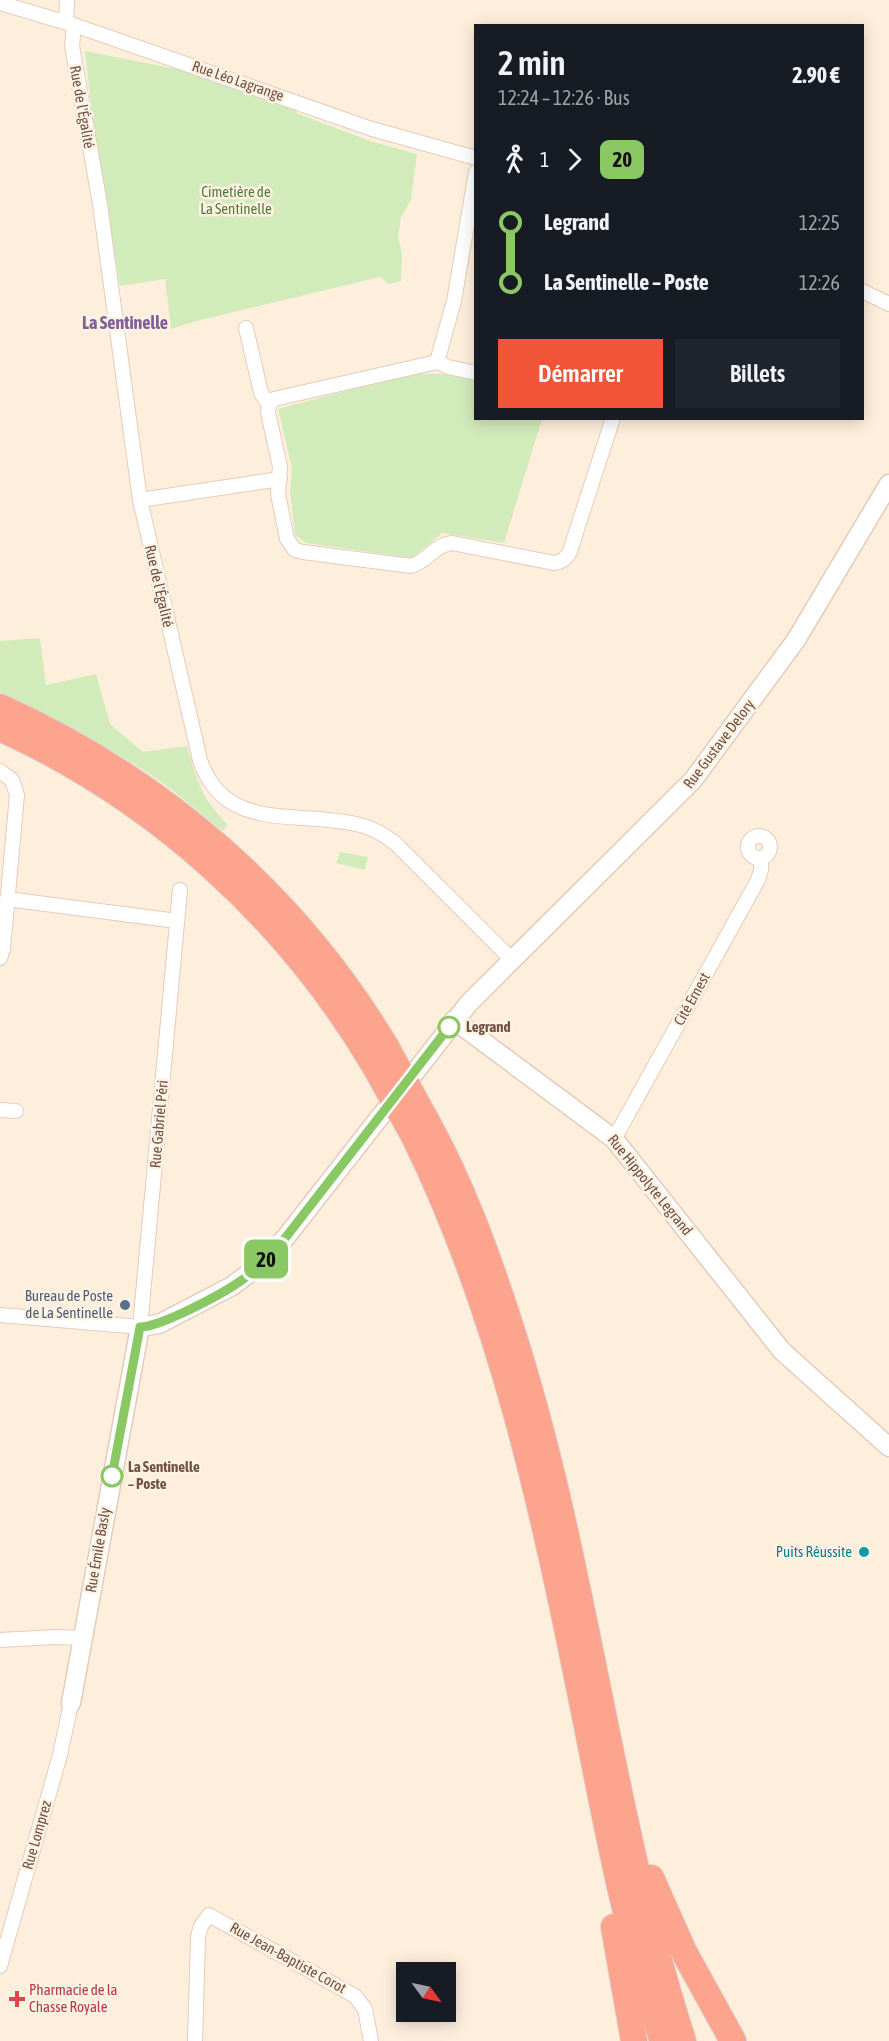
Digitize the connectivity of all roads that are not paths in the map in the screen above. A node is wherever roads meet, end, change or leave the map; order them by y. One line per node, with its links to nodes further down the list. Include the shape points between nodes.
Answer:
1 (67, 0): 3 (street, Rue de l'Égalité)
2 (0, 3): 3 (street, Rue Léo Lagrange)
3 (70, 24): 4 (street, Rue Léo Lagrange, via 372,129); 15 (street, Rue de l'Égalité, via 100,204)
4 (474, 157)
5 (474, 183): 9 (street, via 452,309)
6 (864, 292): 7 (street)
7 (889, 304)
8 (246, 328): 11 (street, via 261,393)
9 (437, 362): 10 (street); 11 (street, via 277,397)
10 (474, 373)
11 (269, 405): 13 (street)
12 (612, 420): 13 (street, via 570,551 560,562 452,543 438,546 411,566 300,552 287,539 278,494)
13 (280, 479): 15 (street)
14 (889, 484): 25 (street, Rue Gustave Delory, via 796,640 693,780)
15 (140, 500): 25 (street, Rue de l'Égalité, via 200,760 212,784 234,804 254,813 352,823 382,834)
16 (0, 707): 27 (highway, via 117,770 210,838 310,940 345,986)
17 (0, 728): 27 (highway, via 117,793 216,868 294,951)
18 (0, 771): 20 (street, via 12,780 17,795)
19 (761, 858): 31 (street, Cité Ernest, via 758,880)
20 (5, 875): 22 (street)
21 (180, 890): 23 (street, Rue Gabriel Péri)
22 (8, 899): 23 (street); 24 (street)
23 (177, 921): 33 (street, Rue Gabriel Péri)
24 (0, 958)
25 (512, 960): 26 (street, Rue Gustave Delory)
26 (454, 1020): 31 (street, Rue Hippolyte Legrand); 33 (street, Rue Gustave Delory, via 268,1257 232,1286 159,1324)
27 (380, 1055): 30 (highway, bridge)
28 (0, 1110): 29 (street)
29 (16, 1111)
30 (421, 1129): 38 (highway, via 433,1176 462,1245 503,1368 526,1451); 39 (highway, via 449,1165 483,1247 530,1388 574,1567)
31 (614, 1139): 34 (street, Rue Hippolyte Legrand, via 788,1358)
32 (0, 1315): 33 (street)
33 (140, 1327): 35 (street, Rue Émile Basly)
34 (889, 1447)
35 (82, 1638): 36 (street); 37 (street, Rue Émile Basly)
36 (0, 1640)
37 (71, 1703): 40 (street, Rue Lomprez, via 60,1755)
38 (591, 1749): 44 (highway, via 594,1809); 45 (highway, via 631,1930)
39 (622, 1804): 46 (highway, via 651,1933); 47 (highway, via 676,1937)
40 (5, 1923): 41 (street, Rue Lomprez)
41 (0, 1965)
42 (195, 2041): 43 (street, Rue Jean-Baptiste Corot, via 198,1936 209,1915 355,1996 364,2009)
43 (371, 2041)
44 (634, 2041)
45 (663, 2041)
46 (683, 2041)
47 (733, 2041)

